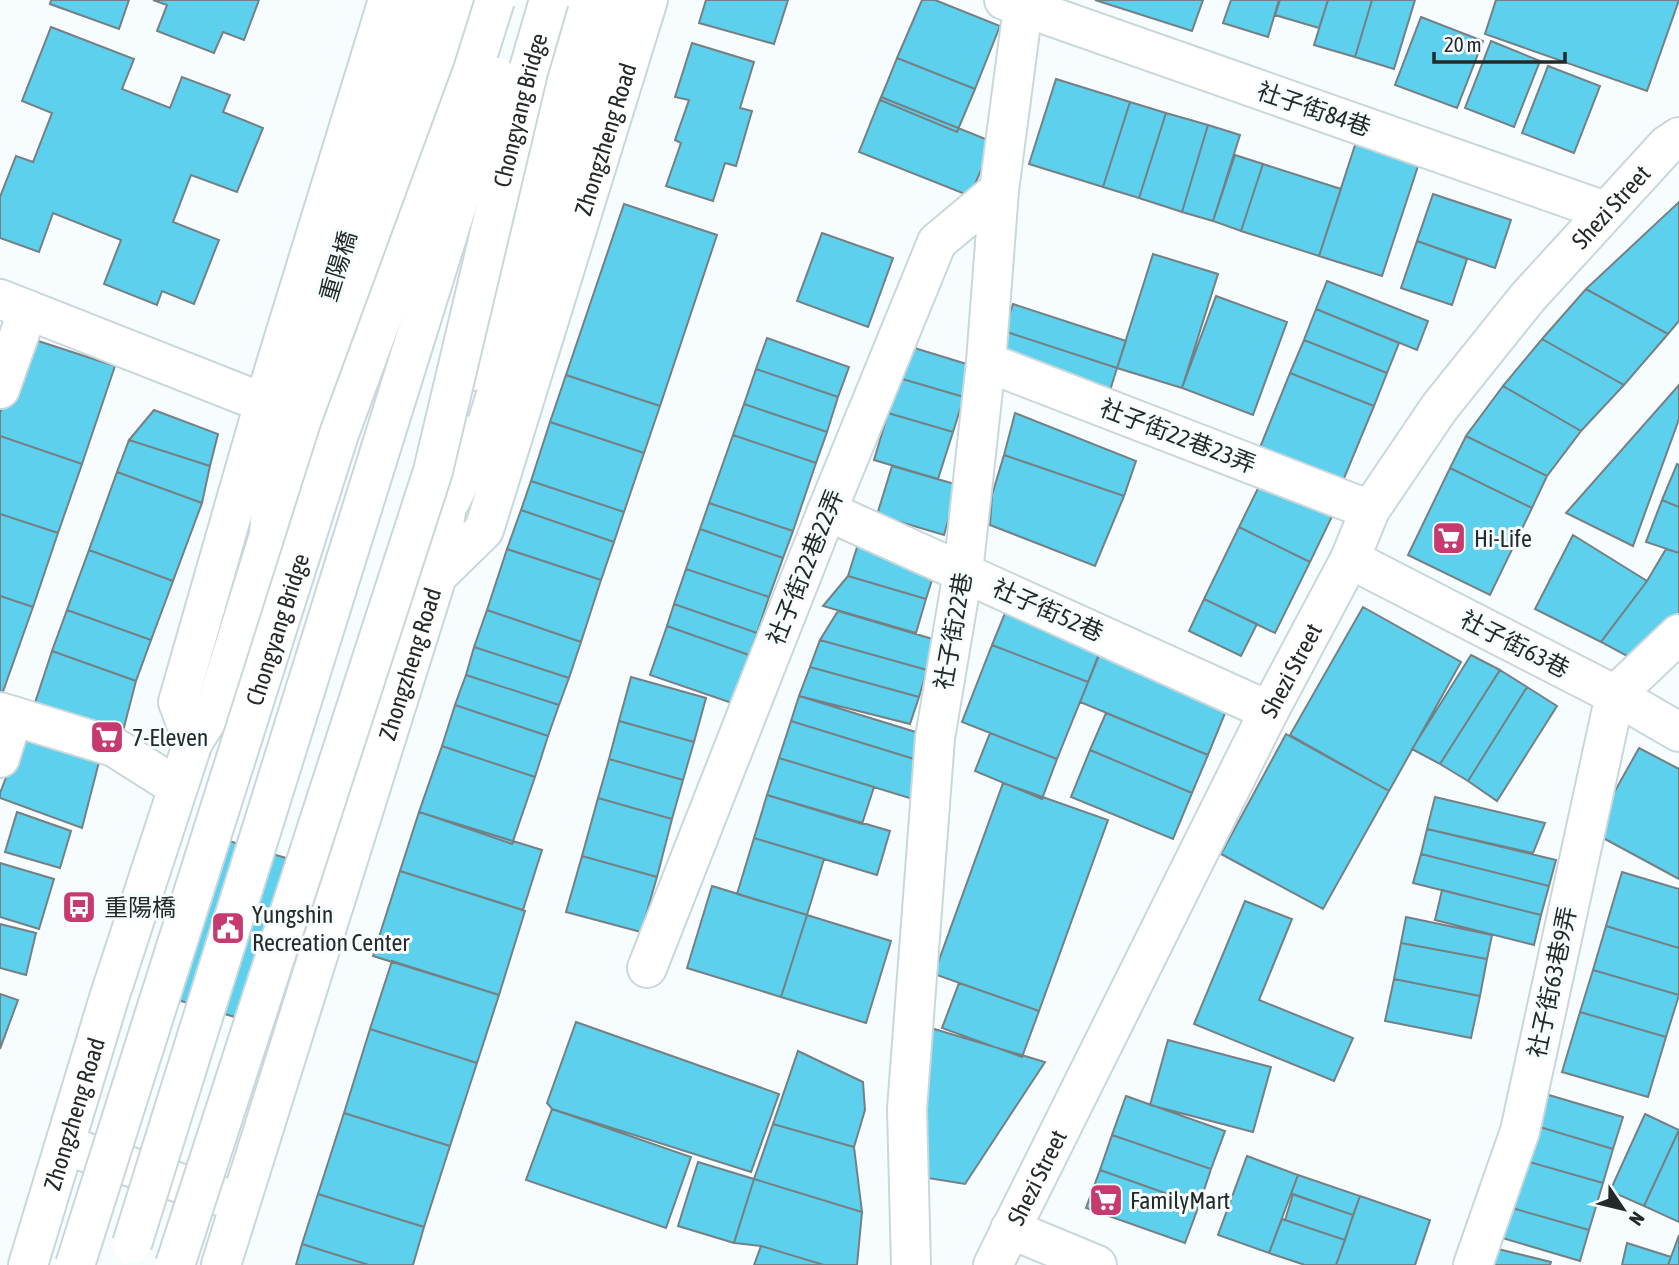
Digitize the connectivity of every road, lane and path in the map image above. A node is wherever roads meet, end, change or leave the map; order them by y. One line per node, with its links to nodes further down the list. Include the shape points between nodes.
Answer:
1 (388, 0): 17 (main road)
2 (420, 0): 21 (main road, 重陽橋, via 273,482)
3 (454, 0): 21 (main road, via 299,491)
4 (495, 0): 39 (main road, Chongyang Bridge, bridge, via 339,433)
5 (521, 0): 37 (main road, bridge)
6 (549, 0): 40 (main road, Chongyang Bridge, bridge, via 433,471)
7 (588, 0): 19 (main road, via 458,418)
8 (617, 0): 19 (main road, via 486,428)
9 (648, 0): 24 (main road, Zhongzheng Road, via 484,530)
10 (1018, 3): 12 (main road, 社子街22巷); 13 (main road, 社子街84巷)
11 (1679, 137): 13 (main road, Shezi Street)
12 (999, 190): 15 (main road, 社子街22巷); 20 (main road, 社子街22巷22弄, via 937,242)
13 (1605, 211): 18 (main road, Shezi Street, via 1439,408)
14 (14, 304): 16 (main road); 17 (main road)
15 (986, 362): 18 (main road, 社子街22巷23弄); 23 (main road, 社子街22巷)
16 (0, 389)
17 (264, 403): 30 (main road, via 178,702)
18 (1370, 510): 22 (main road, Shezi Street)
19 (446, 511): 24 (main road)
20 (827, 511): 23 (main road, 社子街52巷); 33 (main road, 社子街22巷22弄)
21 (269, 536): 30 (main road, Zhongzheng Road, via 216,706)
22 (1350, 559): 26 (main road, 社子街63巷); 27 (main road, Shezi Street)
23 (963, 572): 27 (main road, 社子街52巷); 42 (main road, 社子街22巷, via 934,738 907,1109)
24 (438, 576): 35 (main road, Zhongzheng Road)
25 (1679, 635): 26 (main road)
26 (1615, 695): 29 (main road, 社子街63巷); 45 (main road, 社子街63巷9弄, via 1520,1131)
27 (1269, 711): 36 (main road, Shezi Street)
28 (7, 714): 31 (main road); 32 (main road, via 114,747)
29 (1679, 732)
30 (193, 742): 32 (main road, Zhongzheng Road)
31 (0, 758)
32 (177, 788): 34 (main road, Zhongzheng Road)
33 (647, 968)
34 (64, 1145): 35 (main road); 38 (main road, Zhongzheng Road)
35 (239, 1202): 41 (main road, Zhongzheng Road)
36 (1010, 1229): 43 (main road, Shezi Street); 44 (main road)
37 (128, 1258)
38 (28, 1265)
39 (75, 1265)
40 (175, 1265)
41 (221, 1265)
42 (911, 1265)
43 (993, 1265)
44 (1097, 1265)
45 (1474, 1265)

